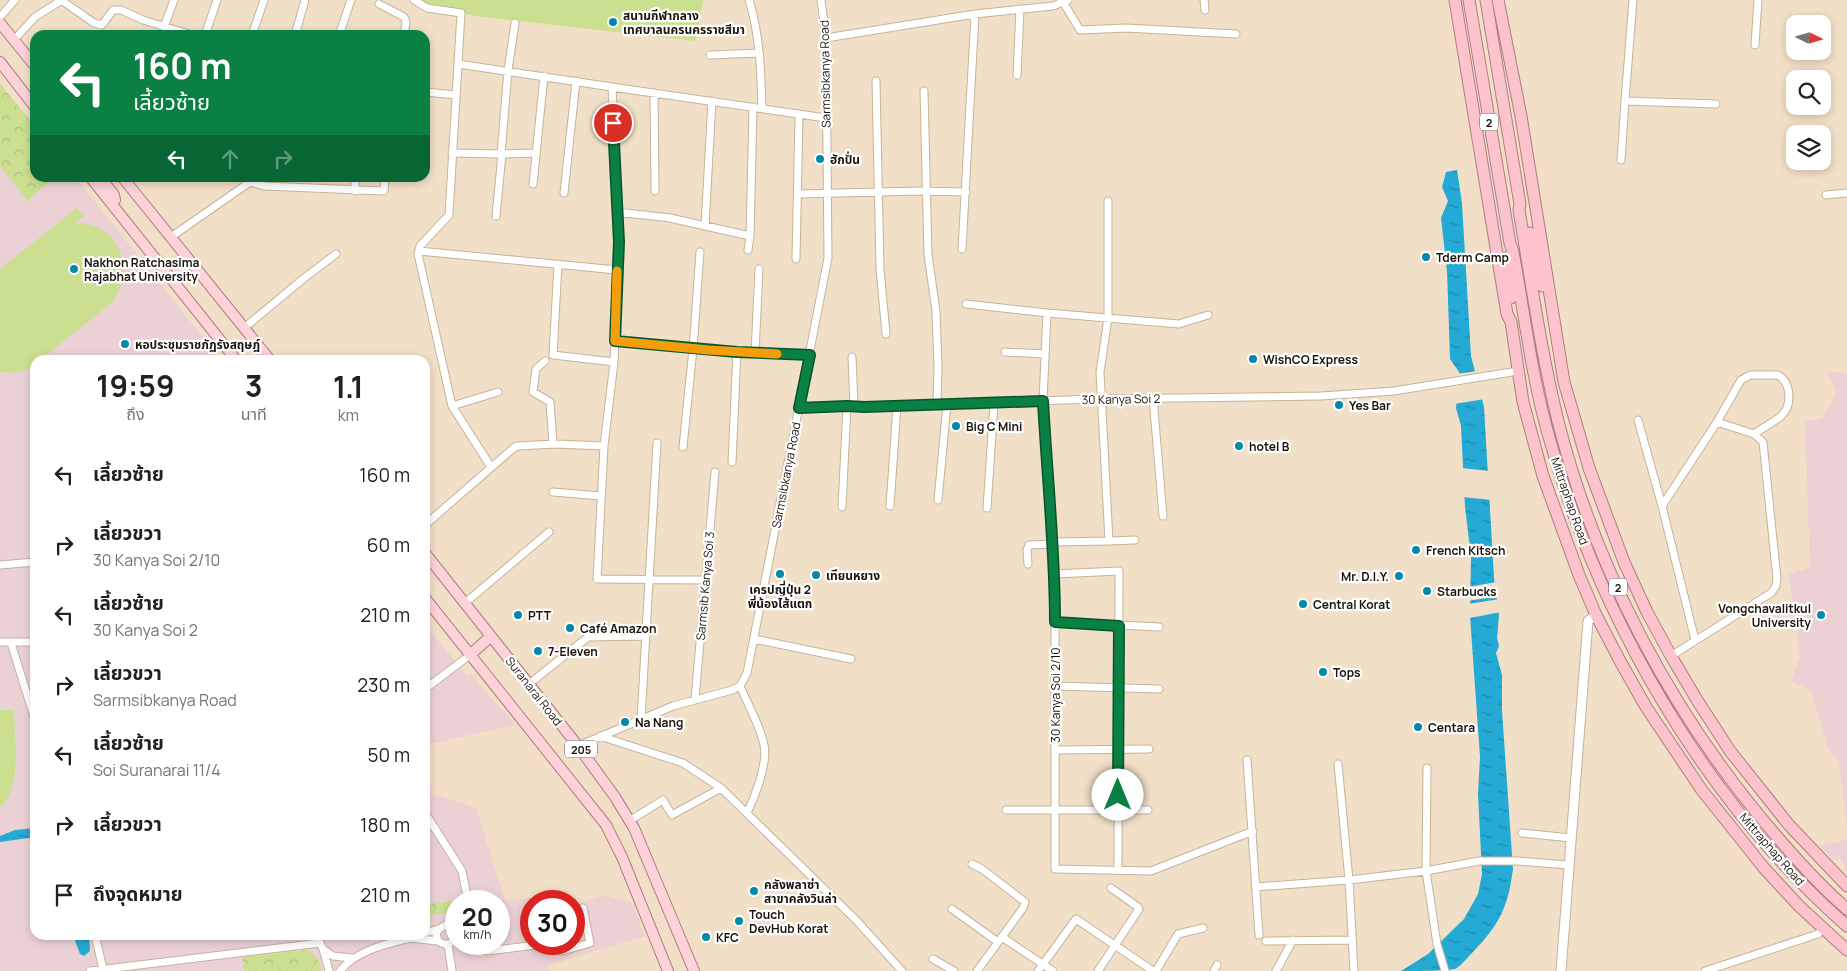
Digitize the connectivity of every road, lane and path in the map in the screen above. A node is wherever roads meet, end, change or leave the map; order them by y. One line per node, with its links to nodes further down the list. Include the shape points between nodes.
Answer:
1 (15, 0): 23 (street)
2 (62, 0): 26 (street, via 94,23 102,25 113,10 121,10); 35 (street, via 36,17)
3 (174, 0): 26 (street)
4 (217, 0): 28 (street)
5 (264, 0): 29 (street)
6 (306, 0): 30 (street)
7 (351, 0): 31 (street)
8 (414, 0): 41 (street, via 427,8 461,13)
9 (750, 0): 37 (street)
10 (822, 0): 34 (street, Sarmsibkanya Road)
11 (1204, 0): 21 (street)
12 (1455, 0): 102 (highway)
13 (1469, 0): 88 (highway, Mittraphap Road / 2)
14 (1486, 0): 81 (highway, Mittraphap Road / 2)
15 (1498, 0): 103 (highway)
16 (1633, 0): 54 (street)
17 (1758, 0): 36 (street)
18 (1066, 1): 20 (street, via 1053,6); 33 (street, via 1080,30 1126,28)
19 (378, 4): 32 (street, via 404,17)
20 (1020, 9): 22 (street); 43 (street)
21 (1205, 10)
22 (975, 14): 34 (street); 74 (street)
23 (0, 18)
24 (514, 22): 42 (street)
25 (0, 23): 35 (main road)
26 (164, 27): 27 (street)
27 (174, 30)
28 (207, 30)
29 (254, 30)
30 (297, 30)
31 (341, 30)
32 (405, 30)
33 (1236, 34)
34 (826, 38): 59 (street, Sarmsibkanya Road)
35 (14, 40): 39 (main road)
36 (1755, 45)
37 (759, 53): 38 (street); 57 (street)
38 (710, 55)
39 (30, 60)
40 (0, 62): 52 (main road)
41 (458, 64): 42 (street); 51 (street)
42 (508, 70): 44 (street); 62 (street)
43 (1016, 75)
44 (544, 76): 45 (street); 60 (street)
45 (576, 81): 47 (street); 75 (street)
46 (876, 81): 73 (street)
47 (612, 87): 50 (street); 83 (street)
48 (924, 91): 71 (street)
49 (430, 92): 51 (street)
50 (654, 93): 53 (street); 72 (street)
51 (456, 95): 61 (street)
52 (30, 101)
53 (712, 101): 56 (street); 85 (street)
54 (1625, 101): 55 (street); 63 (street)
55 (1716, 104)
56 (753, 107): 57 (street); 86 (street)
57 (762, 108): 58 (street)
58 (800, 114): 59 (street); 77 (street)
59 (826, 118): 78 (street, Sarmsibkanya Road)
60 (536, 152): 62 (street); 69 (street)
61 (452, 153): 62 (street); 91 (street, via 449,215)
62 (501, 154): 84 (street)
63 (1621, 160)
64 (94, 182): 82 (main road)
65 (104, 182): 82 (main road, via 114,195)
66 (126, 182): 87 (main road)
67 (355, 182): 70 (street)
68 (385, 182): 70 (street, via 384,191)
69 (533, 184)
70 (355, 191): 87 (street, via 264,186 250,182)
71 (925, 191): 73 (street); 74 (street); 124 (street, via 928,255 936,311)
72 (655, 192)
73 (878, 192): 78 (street); 105 (street)
74 (966, 192): 89 (street)
75 (564, 193)
76 (1847, 193): 79 (street)
77 (798, 194): 78 (street); 94 (street)
78 (827, 194): 114 (street, Sarmsibkanya Road, via 828,258)
79 (1826, 195)
80 (1108, 201): 101 (street)
81 (1520, 204): 103 (highway, via 1525,210 1549,317); 214 (highway, Mittraphap Road / 2, via 1558,421 1597,541 1622,598 1672,692 1720,766 1786,846)
82 (116, 209): 112 (main road)
83 (617, 212): 85 (street); 97 (street)
84 (496, 216)
85 (705, 226): 86 (street)
86 (750, 236): 90 (street)
87 (171, 237): 104 (main road)
88 (1510, 243): 102 (highway, via 1507,253); 217 (highway, Mittraphap Road / 2, via 1546,428 1585,546 1612,606 1661,698 1714,778 1777,856)
89 (962, 249)
90 (748, 250)
91 (419, 251): 95 (street); 126 (street)
92 (700, 252): 107 (street)
93 (336, 254): 104 (street)
94 (796, 259)
95 (558, 264): 97 (street); 117 (street, via 553,355)
96 (760, 269): 110 (street)
97 (617, 270): 106 (street)
98 (966, 304): 99 (street)
99 (1047, 313): 101 (street); 111 (street, 30 Kanya Soi 2/10)
100 (1208, 315): 101 (street, via 1179,324)
101 (1108, 318): 121 (street, via 1100,372)
102 (1510, 322): 118 (highway)
103 (1553, 322): 174 (highway, via 1570,406 1607,519 1624,562)
104 (244, 328): 113 (main road)
105 (886, 334)
106 (615, 341): 107 (street); 117 (street)
107 (693, 349): 108 (street); 136 (street)
108 (737, 352): 110 (street); 137 (street)
109 (1004, 352): 111 (street)
110 (756, 353): 114 (street)
111 (1046, 354): 122 (street, 30 Kanya Soi 2/10)
112 (232, 355)
113 (266, 355)
114 (810, 355): 129 (street, Sarmsibkanya Road)
115 (852, 357): 127 (street)
116 (545, 361): 134 (street, via 536,369 533,390 550,402)
117 (614, 362): 135 (street)
118 (1518, 371): 120 (street, 30 Kanya Soi 2, via 1394,391 1321,396); 162 (highway, via 1543,476)
119 (498, 392): 126 (street)
120 (1154, 398): 121 (street, 30 Kanya Soi 2); 147 (street)
121 (1101, 399): 122 (street, 30 Kanya Soi 2); 150 (street)
122 (1043, 401): 123 (street, 30 Kanya Soi 2); 152 (street, 30 Kanya Soi 2/10)
123 (994, 403): 125 (street, 30 Kanya Soi 2); 146 (street)
124 (937, 404): 125 (street, 30 Kanya Soi 2); 128 (street, 30 Kanya Soi 2)
125 (946, 404): 142 (street)
126 (452, 406): 138 (street)
127 (850, 406): 128 (street, 30 Kanya Soi 2); 129 (street, 30 Kanya Soi 2); 145 (street)
128 (897, 406): 143 (street)
129 (799, 408): 168 (street, Sarmsibkanya Road)
130 (1638, 420): 144 (street)
131 (1717, 422): 132 (street); 132 (street, via 1745,376 1778,375 1788,384 1785,410); 144 (street)
132 (1754, 434): 169 (street, via 1764,447 1776,586 1771,593)
133 (657, 443): 158 (street)
134 (553, 444): 135 (street); 138 (street, via 516,446)
135 (604, 446): 141 (street)
136 (684, 447)
137 (732, 462)
138 (491, 467): 148 (street)
139 (715, 472): 159 (street, Sarmsib Kanya Soi 3)
140 (553, 492): 141 (street)
141 (601, 496): 158 (street, via 597,579)
142 (938, 500)
143 (890, 506)
144 (1662, 506): 169 (street)
145 (842, 507)
146 (987, 508)
147 (1163, 516)
148 (430, 521)
149 (548, 532): 160 (street)
150 (1109, 540): 151 (street); 152 (street)
151 (1135, 540)
152 (1052, 543): 155 (street, via 1029,545); 157 (street, 30 Kanya Soi 2/10)
153 (430, 559): 160 (main road, Suranarai Road / 205)
154 (30, 562): 156 (street)
155 (1028, 564)
156 (0, 565)
157 (1055, 574): 163 (street, 30 Kanya Soi 2/10); 164 (street, via 1119,571)
158 (649, 580): 159 (street); 167 (street)
159 (705, 580): 182 (street, Sarmsib Kanya Soi 3)
160 (465, 603): 166 (main road, Suranarai Road / 205)
161 (430, 604): 173 (main road, 205)
162 (1596, 615): 203 (street, via 1588,621); 219 (highway, via 1646,707 1701,789 1764,868)
163 (1055, 622): 164 (street); 179 (street, 30 Kanya Soi 2/10)
164 (1119, 626): 165 (street); 180 (street)
165 (1159, 627)
166 (491, 636): 173 (main road); 176 (main road, Suranarai Road / 205)
167 (646, 636): 176 (street, via 588,637); 184 (street)
168 (754, 639): 175 (street); 178 (street, Sarmsibkanya Road, via 748,673)
169 (1695, 640): 174 (street)
170 (0, 642): 172 (street)
171 (30, 642): 172 (street)
172 (11, 643): 183 (street)
173 (470, 655): 177 (street); 246 (main road, 205, via 606,825)
174 (1670, 656): 209 (highway, via 1720,736 1760,790)
175 (851, 658)
176 (529, 684): 186 (main road, Suranarai Road / 205)
177 (430, 685)
178 (740, 686): 182 (street); 198 (street, via 765,747 755,797)
179 (1054, 686): 180 (street); 189 (street, 30 Kanya Soi 2/10)
180 (1119, 689): 181 (street); 187 (street)
181 (1159, 689)
182 (695, 699): 184 (street)
183 (30, 704)
184 (641, 719): 185 (street)
185 (600, 736): 186 (street); 193 (street, via 683,763)
186 (578, 746): 199 (main road, Suranarai Road / 205)
187 (1118, 749): 188 (street); 189 (street); 196 (street)
188 (1149, 749)
189 (1055, 750): 195 (street, 30 Kanya Soi 2/10)
190 (1246, 760): 201 (street)
191 (1338, 764): 208 (street)
192 (1427, 768): 207 (street)
193 (721, 788): 198 (street); 199 (street, via 672,815 663,800)
194 (1006, 810): 195 (street)
195 (1055, 810): 196 (street); 206 (street, 30 Kanya Soi 2/10, via 1055,869)
196 (1118, 810): 197 (street); 206 (street)
197 (1148, 810)
198 (747, 813): 248 (street, via 857,921)
199 (629, 821): 247 (main road, Suranarai Road / 205)
200 (430, 822): 212 (street, via 462,871)
201 (1252, 831): 206 (street, via 1152,871); 211 (street)
202 (1522, 834): 203 (street)
203 (1571, 838): 205 (street)
204 (972, 864): 223 (street, via 1025,902)
205 (1568, 865): 207 (street, via 1479,861); 259 (street)
206 (1118, 870)
207 (1426, 870): 208 (street); 258 (street)
208 (1348, 880): 211 (street); 229 (street)
209 (1847, 886)
210 (1111, 888): 234 (street, via 1139,909)
211 (1256, 888): 222 (street)
212 (466, 890)
213 (952, 909): 223 (street)
214 (1847, 909)
215 (585, 918): 233 (street, via 590,943)
216 (445, 926): 220 (street)
217 (1847, 926)
218 (1203, 928): 255 (street, via 1178,934)
219 (1823, 928): 236 (highway); 260 (street, via 1818,934)
220 (439, 929): 221 (street); 230 (street, via 436,934)
221 (430, 932)
222 (1259, 935)
223 (1000, 939): 240 (street); 250 (street)
224 (97, 940): 241 (street)
225 (319, 940): 235 (street)
226 (403, 940): 238 (street)
227 (429, 940): 230 (street)
228 (1293, 940): 229 (street); 231 (street); 256 (street)
229 (1352, 940): 257 (street)
230 (438, 941): 232 (street)
231 (1266, 941)
232 (445, 944)
233 (585, 944)
234 (1115, 945): 240 (street, via 1076,919); 253 (street); 254 (street)
235 (322, 946): 238 (street, via 333,956); 241 (street); 243 (street)
236 (1847, 950)
237 (450, 955): 245 (street)
238 (352, 958): 244 (street)
239 (933, 959): 249 (street)
240 (1043, 964): 251 (street); 252 (street)
241 (103, 969): 242 (street)
242 (90, 971)
243 (329, 971)
244 (340, 971)
245 (452, 971)
246 (668, 971)
247 (694, 971)
248 (902, 971)
249 (954, 971)
250 (978, 971)
251 (1038, 971)
252 (1053, 971)
253 (1098, 971)
254 (1152, 971)
255 (1156, 971)
256 (1276, 971)
257 (1354, 971)
258 (1444, 971)
259 (1561, 971)
260 (1705, 971)

